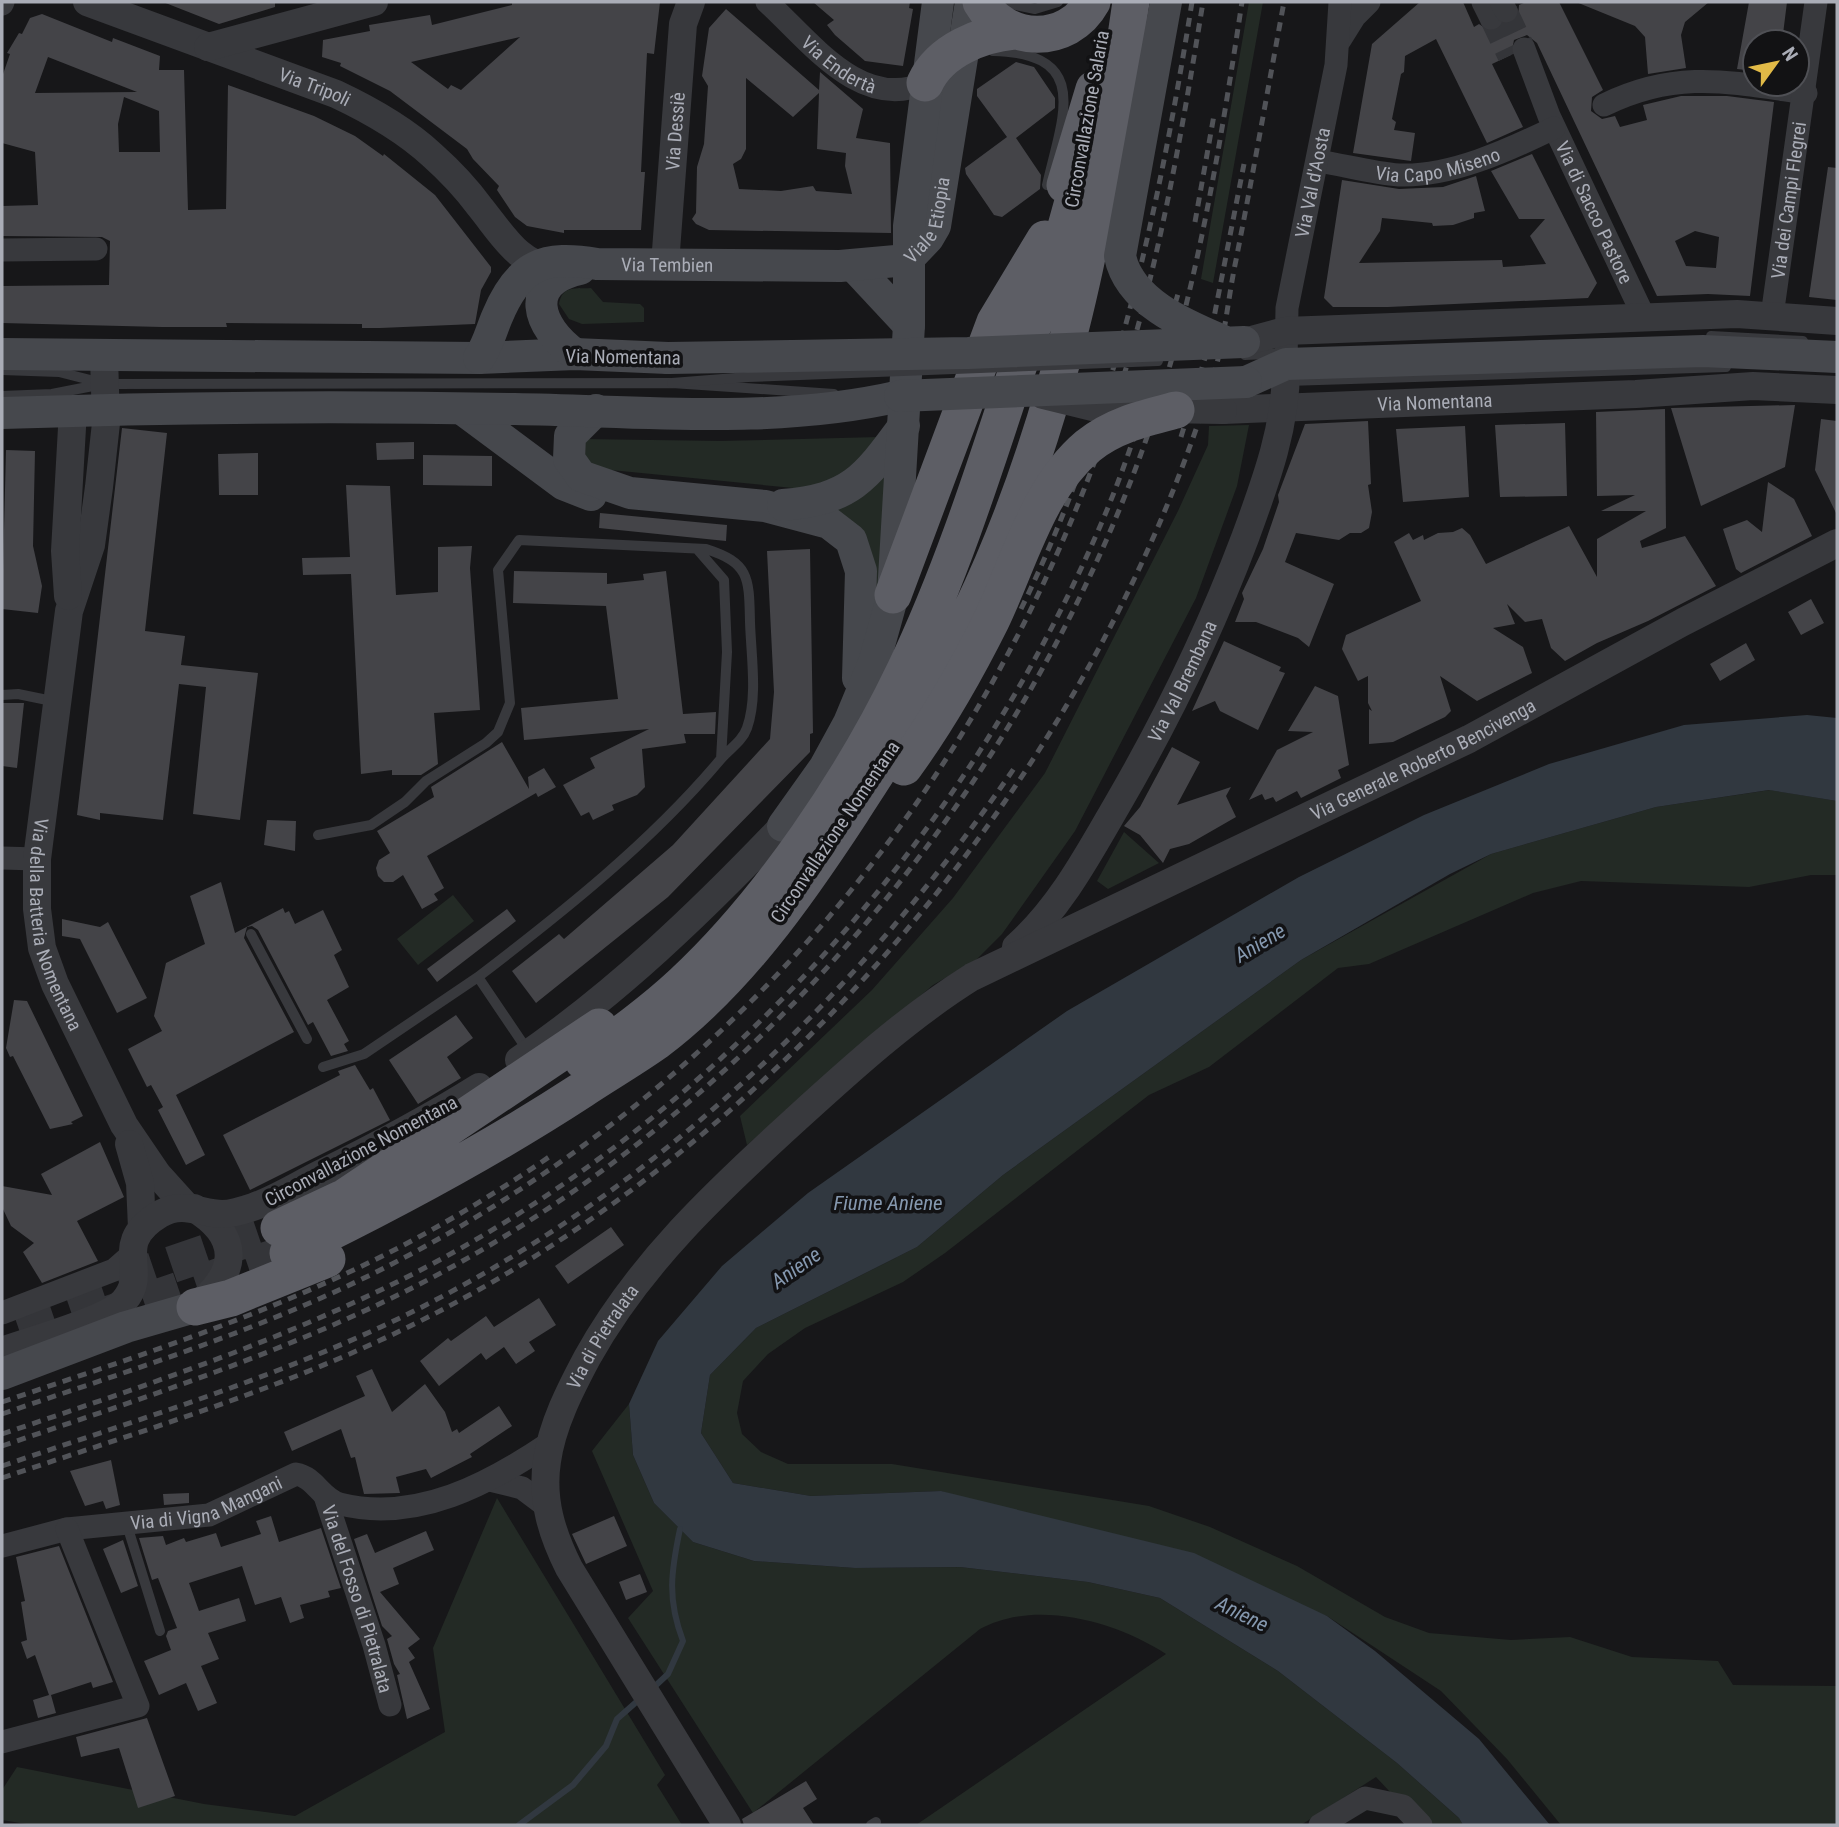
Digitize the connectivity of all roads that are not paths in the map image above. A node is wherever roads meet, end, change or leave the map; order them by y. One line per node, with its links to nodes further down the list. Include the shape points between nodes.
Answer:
1 (87, 2): 19 (street, Via Tripoli)
2 (374, 2): 17 (street)
3 (691, 2): 35 (street, Via Dessiè, via 683,24)
4 (767, 2): 24 (street, Via Endertà, via 829,59 864,84 893,92)
5 (938, 2): 24 (main road, Viale Etiopia)
6 (971, 2): 22 (main road, Viale Etiopia)
7 (981, 2): 16 (highway, via 996,21)
8 (1058, 2): 16 (lane)
9 (1091, 2): 16 (highway, via 1078,20 1060,31 1041,34)
10 (1108, 2): 26 (highway, Circonvallazione Salaria)
11 (1131, 2): 39 (highway, Circonvallazione Salaria)
12 (1166, 2): 53 (main road, bridge, via 1120,256 1129,278 1149,300 1189,326)
13 (1340, 2): 18 (street, Via Val d'Aosta)
14 (1369, 2): 18 (street)
15 (1816, 2): 20 (street, Via dei Campi Flegrei)
16 (1008, 16): 22 (highway)
17 (291, 23): 19 (street); 23 (street, via 274,41)
18 (1340, 40): 30 (street, Via Val d'Aosta)
19 (208, 47): 23 (street, Via Tripoli)
20 (1811, 48)
21 (1516, 52): 29 (street, Via di Sacco Pastore, via 1544,97)
22 (969, 55): 24 (highway, via 935,70); 31 (lane, via 1023,52 1044,60 1060,76 1065,104); 34 (main road, Viale Etiopia, via 935,226)
23 (263, 67): 38 (street, Via Tripoli, via 344,98 404,133 451,173)
24 (925, 83): 34 (main road, Viale Etiopia)
25 (1741, 85): 28 (street, via 1704,80 1634,92)
26 (1094, 89): 40 (highway, Circonvallazione Salaria, via 1077,187); 73 (highway, via 1056,211 1039,252 995,322)
27 (1805, 98): 41 (street, Via dei Campi Flegrei)
28 (1604, 105)
29 (1554, 128): 30 (street, Via Capo Miseno, via 1483,159 1413,174); 42 (street, Via di Sacco Pastore)
30 (1318, 161): 53 (street, Via Val d'Aosta, via 1299,243)
31 (1047, 185)
32 (96, 249): 33 (street)
33 (2, 250)
34 (907, 260): 36 (main road, Via Tembien); 44 (main road, Circonvallazione Nomentana)
35 (665, 264): 36 (main road, Via Tembien); 37 (main road, Via Tembien)
36 (854, 266): 44 (main road)
37 (586, 267): 38 (main road, Via Tembien, via 561,259); 48 (main road, via 553,279 541,299 550,330)
38 (527, 275): 51 (main road, via 501,308)
39 (1076, 313): 84 (highway, Circonvallazione Nomentana, via 1031,463 972,608 908,724)
40 (1036, 315): 94 (highway, Circonvallazione Nomentana, via 975,493 906,668 857,759 775,877 693,973 620,1035 505,1113)
41 (1772, 316): 42 (street, Via Nomentana); 43 (street, Via Nomentana)
42 (1644, 317): 53 (street, Via Nomentana)
43 (1837, 321)
44 (909, 325): 65 (main road, Circonvallazione Nomentana)
45 (1692, 337): 46 (lane)
46 (1810, 341)
47 (1334, 350): 53 (lane, Via Nomentana)
48 (575, 354): 51 (main road, Via Nomentana); 57 (main road, Via Nomentana)
49 (2, 355): 56 (main road, Via Nomentana)
50 (1837, 357): 53 (main road, Via Nomentana, via 1703,351)
51 (479, 358): 56 (main road, Via Nomentana)
52 (1176, 360): 57 (lane, Via Nomentana, bridge)
53 (1262, 360): 54 (lane, Via Nomentana); 57 (main road, Via Nomentana, bridge, via 968,353); 58 (street, Via Nomentana, via 1652,394 1753,386); 59 (main road, Via Nomentana, bridge); 64 (street, Via Nomentana, bridge, via 1223,410); 83 (street, Via Val Brembana, via 1265,485 1220,603 1156,738)
54 (1737, 367)
55 (2, 370): 56 (lane, Via Nomentana, via 60,372)
56 (105, 383): 57 (lane, Via Nomentana); 60 (lane, Via Nomentana, via 75,391); 61 (main road, Via Nomentana); 62 (main road, Via Nomentana); 68 (street, Via della Batteria Nomentana)
57 (671, 384): 63 (main road, Via Nomentana); 65 (main road, Via Nomentana, via 806,411)
58 (1837, 390)
59 (1034, 392): 64 (street, Via Nomentana, bridge, via 1096,408); 65 (main road, Via Nomentana, bridge)
60 (2, 396)
61 (461, 409): 63 (main road, Via Nomentana); 69 (main road, via 569,488 598,496)
62 (73, 410): 66 (main road, Via Nomentana); 67 (street, Via della Batteria Nomentana)
63 (596, 410): 69 (main road, via 570,436 570,464 582,476)
64 (1176, 410): 84 (highway, bridge, via 1111,431 1072,462 1044,504 974,653 934,723 884,794)
65 (902, 411): 70 (main road, via 868,472 843,492 813,502); 73 (main road, Circonvallazione Nomentana)
66 (2, 413)
67 (70, 481): 68 (street, via 86,480); 74 (street, Via della Batteria Nomentana, via 65,551)
68 (99, 487): 74 (street, Via della Batteria Nomentana, via 90,545)
69 (631, 493): 70 (main road)
70 (765, 506): 77 (main road, via 836,527 855,546 862,571)
71 (1837, 543): 85 (street, Via Generale Roberto Bencivenga, via 1501,723)
72 (697, 549): 78 (lane, via 724,580 727,652); 78 (lane, via 730,557 741,566 746,581 751,712 746,730); 80 (lane, via 519,540 498,570 510,703 498,732 426,781 383,818 360,829)
73 (893, 595): 77 (main road, Circonvallazione Nomentana)
74 (69, 611): 76 (street, Via della Batteria Nomentana)
75 (2, 695): 76 (lane)
76 (57, 702): 82 (street, Via della Batteria Nomentana)
77 (857, 704): 79 (main road, Circonvallazione Nomentana, via 825,767)
78 (721, 759): 88 (lane, via 673,813 604,875)
79 (783, 826): 91 (street, Circonvallazione Nomentana, via 657,953); 94 (highway, via 713,923 630,1003)
80 (318, 835)
81 (2, 858): 82 (street)
82 (37, 859): 93 (street, Via della Batteria Nomentana, via 37,909 45,959)
83 (1073, 877): 85 (street, via 1070,899 1074,908); 87 (street, Via Val Brembana, via 1042,922)
84 (804, 884): 90 (highway, Circonvallazione Nomentana, via 741,961)
85 (1102, 914): 87 (street, Via Generale Roberto Bencivenga)
86 (251, 934): 89 (lane)
87 (999, 962): 102 (street, Via di Pietralata, via 946,993 882,1043 765,1147 659,1253 597,1340)
88 (478, 977): 91 (lane); 92 (lane, via 364,1054)
89 (307, 1039)
90 (655, 1042): 94 (highway, Circonvallazione Nomentana, via 466,1162 283,1240); 98 (highway, via 624,1078 546,1136 457,1193 304,1269)
91 (529, 1053): 95 (street, Circonvallazione Nomentana, via 456,1101 255,1207 230,1213)
92 (323, 1067)
93 (124, 1125): 95 (street, Via della Batteria Nomentana, via 158,1175); 96 (street, via 140,1183)
94 (342, 1199)
95 (196, 1208): 96 (street, Circonvallazione Nomentana, via 167,1211); 98 (street, Via della Batteria Nomentana, via 223,1234 229,1256 225,1277)
96 (142, 1228): 97 (street)
97 (131, 1255): 99 (street, via 114,1270); 100 (street, via 134,1280 122,1304)
98 (195, 1307): 101 (main road)
99 (2, 1313)
100 (2, 1352)
101 (2, 1374)
102 (551, 1442): 103 (street, Via di Vigna Mangani); 105 (street, Via di Pietralata)
103 (490, 1480): 104 (street, Via di Vigna Mangani, via 410,1508 354,1506); 105 (street, via 522,1488)
104 (325, 1496): 106 (street, Via di Vigna Mangani, via 307,1477 296,1474 209,1515); 110 (street, Via del Fosso di Pietralata)
105 (546, 1506): 112 (street, Via di Pietralata, via 565,1561)
106 (126, 1522): 107 (street, Via di Vigna Mangani); 109 (lane)
107 (67, 1529): 108 (street, Via di Vigna Mangani); 111 (street, via 138,1706)
108 (2, 1546)
109 (160, 1631)
110 (390, 1704)
111 (2, 1742)
112 (727, 1825)
113 (1320, 1825): 114 (street, via 1365,1798 1404,1806)
114 (1421, 1825)

